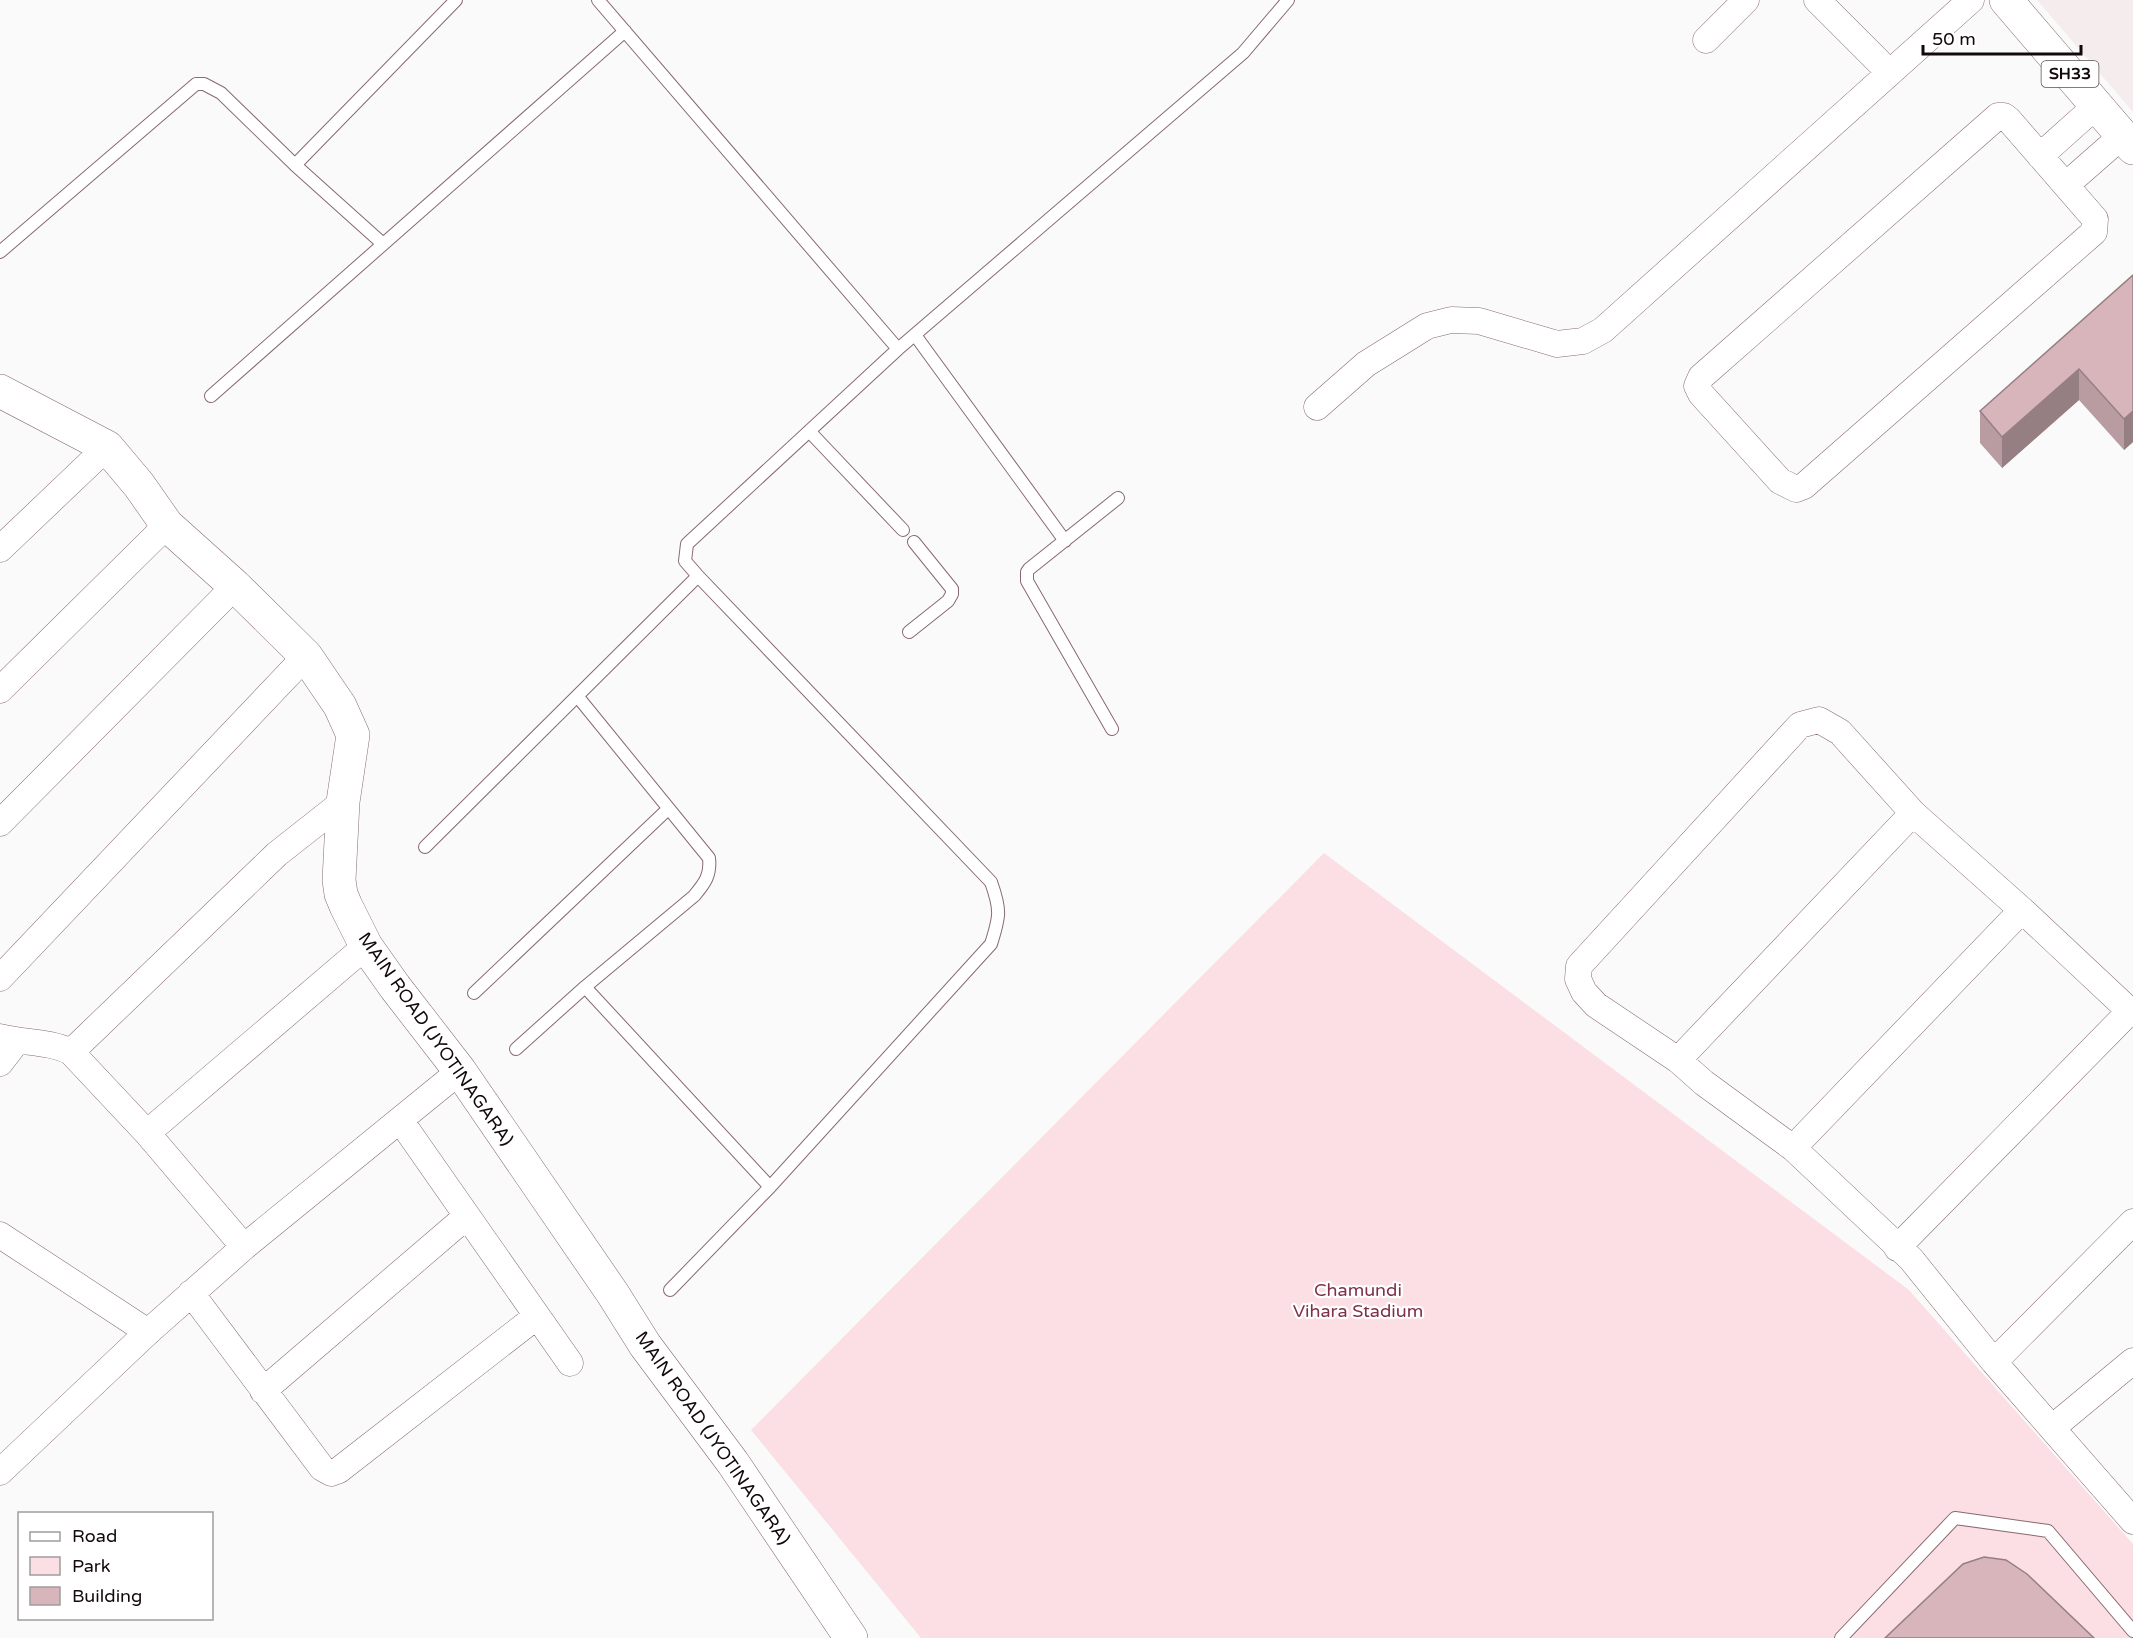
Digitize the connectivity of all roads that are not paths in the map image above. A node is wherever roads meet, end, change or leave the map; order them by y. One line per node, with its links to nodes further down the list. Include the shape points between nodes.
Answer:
1 (456, 0): 14 (lane)
2 (598, 0): 8 (lane)
3 (1288, 0): 18 (lane, via 1243,53)
4 (1746, 0): 9 (street)
5 (1817, 0): 10 (street)
6 (1971, 0): 10 (street)
7 (2006, 0): 11 (street, SH33)
8 (625, 31): 16 (lane); 19 (lane)
9 (1706, 40)
10 (1889, 72): 22 (street, via 1603,330 1583,341 1557,344 1479,321 1451,320 1427,327 1366,364)
11 (2097, 105): 12 (street, SH33); 13 (street)
12 (2128, 142): 15 (street)
13 (2040, 156): 15 (street); 15 (street, via 2009,120 1998,116 1708,368 1697,386 1701,394 1780,481 1796,489 1804,486 2094,232 2095,219)
14 (295, 165): 16 (lane); 17 (lane, via 221,93 196,84)
15 (2066, 185)
16 (383, 244): 20 (lane)
17 (0, 252)
18 (915, 335): 19 (lane); 28 (lane)
19 (898, 349): 23 (lane)
20 (211, 396)
21 (5, 400): 24 (street, MAIN ROAD (JYOTINAGARA))
22 (1317, 407)
23 (809, 430): 27 (lane); 31 (lane, via 687,544 686,561)
24 (107, 447): 26 (street, MAIN ROAD (JYOTINAGARA)); 30 (street)
25 (1118, 498): 28 (lane)
26 (167, 525): 32 (street, MAIN ROAD (JYOTINAGARA)); 35 (street)
27 (903, 530)
28 (1065, 541): 37 (lane, via 1029,569 1027,580)
29 (914, 542): 33 (lane, via 952,594 948,602)
30 (0, 549)
31 (698, 576): 36 (lane); 58 (lane, via 991,882 999,904 991,944)
32 (235, 586): 34 (street, MAIN ROAD (JYOTINAGARA)); 41 (street)
33 (909, 632)
34 (306, 656): 38 (street, MAIN ROAD (JYOTINAGARA), via 340,706 352,735); 45 (street)
35 (0, 690)
36 (578, 697): 39 (lane); 42 (lane)
37 (1112, 729)
38 (344, 802): 44 (street, MAIN ROAD (JYOTINAGARA), via 341,894); 51 (street, via 277,854)
39 (668, 809): 46 (lane, via 709,858 706,881 694,896); 47 (lane)
40 (1912, 813): 43 (street); 52 (street); 52 (street, via 1840,732 1819,720 1800,725 1579,966 1578,979 1596,1005)
41 (0, 823)
42 (425, 847)
43 (2022, 910): 48 (street); 57 (street)
44 (366, 946): 54 (street, MAIN ROAD (JYOTINAGARA)); 56 (street)
45 (0, 978)
46 (585, 987): 50 (lane); 58 (lane)
47 (474, 993)
48 (2132, 1013): 63 (street)
49 (8, 1039): 51 (street, via 52,1045); 53 (street)
50 (516, 1049)
51 (71, 1052): 56 (street)
52 (1678, 1060): 57 (street)
53 (0, 1063)
54 (460, 1071): 55 (street); 76 (street, MAIN ROAD (JYOTINAGARA), via 645,1345 734,1463)
55 (400, 1120): 59 (street); 62 (street)
56 (147, 1133): 62 (street)
57 (1793, 1148): 63 (street)
58 (770, 1187): 64 (lane)
59 (467, 1216): 66 (street); 71 (street)
60 (2133, 1222): 69 (street)
61 (0, 1235): 67 (street)
62 (244, 1247): 65 (street)
63 (1897, 1248): 69 (street)
64 (670, 1290)
65 (191, 1293): 67 (street); 71 (street)
66 (537, 1316): 70 (street); 71 (street, via 331,1473 322,1468)
67 (148, 1332): 73 (street)
68 (2133, 1361): 72 (street)
69 (1994, 1362): 72 (street)
70 (570, 1363)
71 (263, 1391)
72 (2052, 1428): 74 (street)
73 (0, 1472)
74 (2133, 1521)
75 (2133, 1630): 77 (lane, via 2048,1532 1955,1518)
76 (851, 1638)
77 (1841, 1638)

